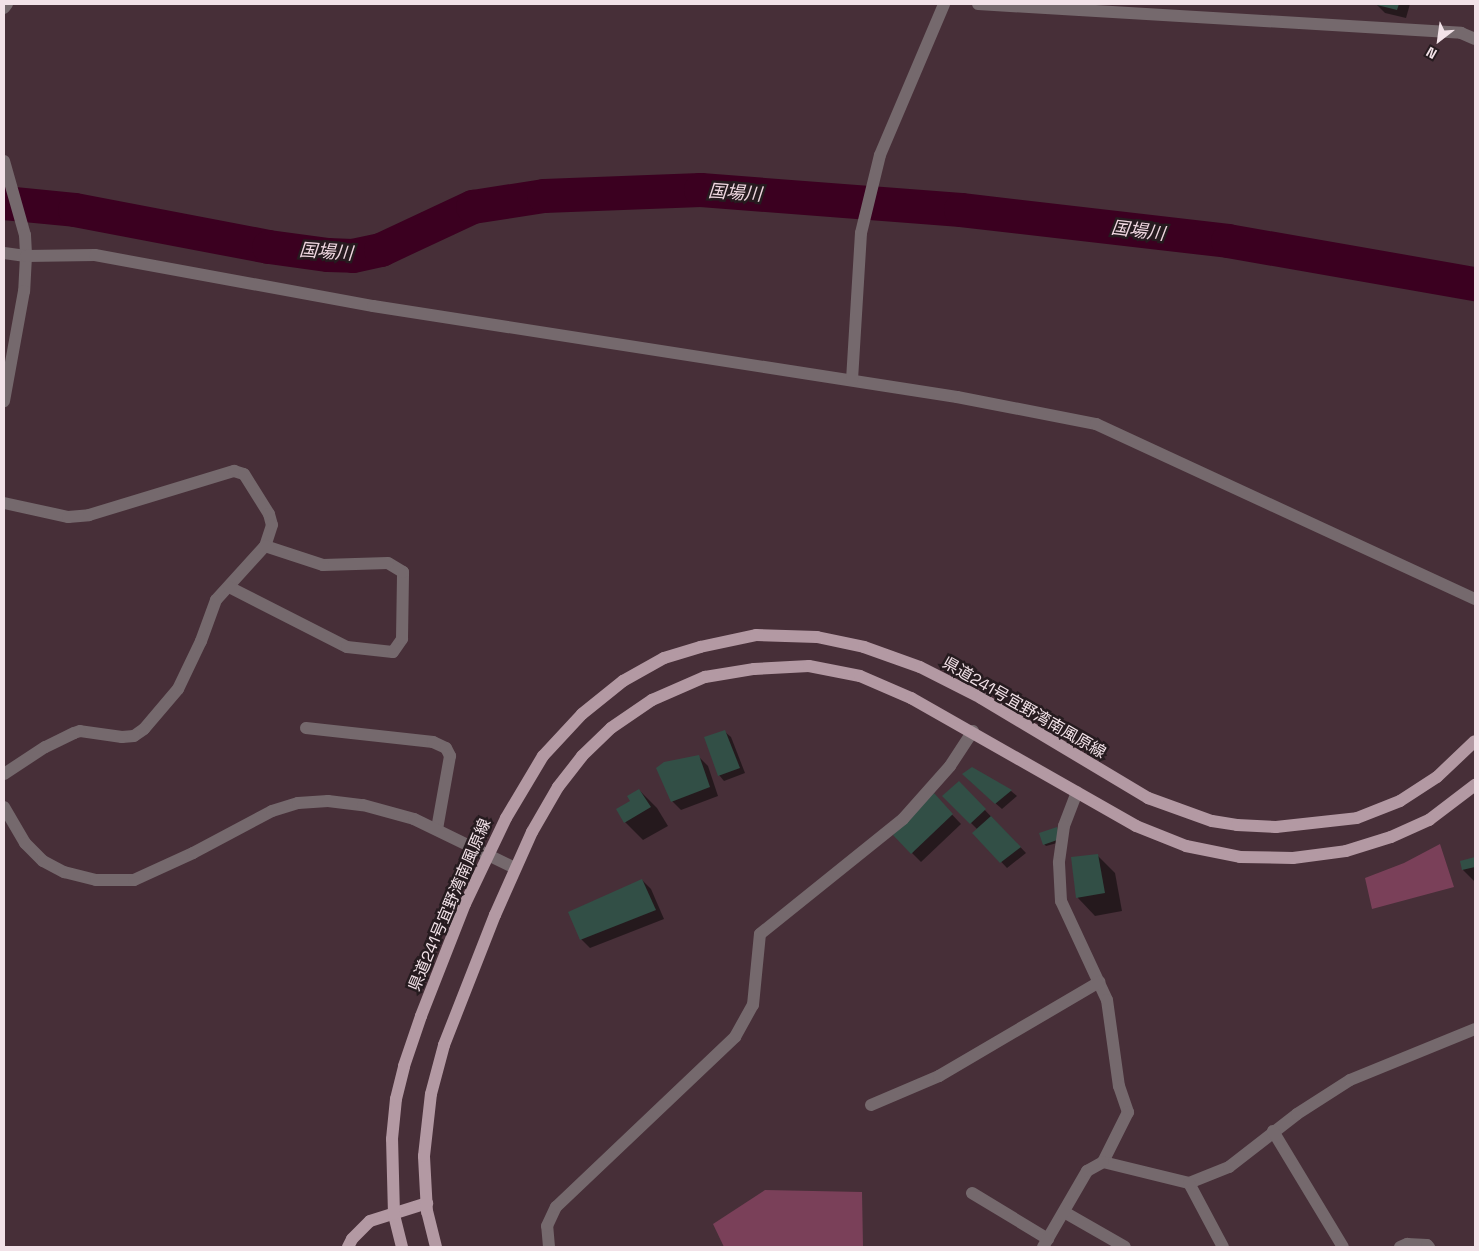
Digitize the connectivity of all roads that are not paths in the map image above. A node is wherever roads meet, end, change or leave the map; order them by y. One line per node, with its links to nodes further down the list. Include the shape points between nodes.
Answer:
1 (7, 4): 4 (street)
2 (944, 4): 9 (street, via 880,155 875,175 861,233)
3 (978, 4): 5 (street, via 1461,33)
4 (4, 8)
5 (1475, 39)
6 (4, 161): 8 (street, via 25,235)
7 (4, 253): 8 (street)
8 (26, 256): 9 (street, via 95,255 374,306); 10 (street, via 24,291)
9 (852, 380): 14 (street, via 1096,424)
10 (4, 401)
11 (4, 502): 12 (street, via 68,517 89,515 234,471 244,474 269,514 272,525)
12 (265, 546): 13 (street); 13 (street, via 323,565 388,563 403,572 402,639 393,652 347,647)
13 (229, 587): 18 (street, via 216,600 178,689 144,729 134,736 122,737 80,731 46,747)
14 (1475, 599)
15 (306, 728): 22 (street, via 434,742 446,748 450,756)
16 (972, 731): 20 (main road); 24 (main road, via 911,698 860,676 808,666 754,669 705,677 652,700 611,728 582,756 553,796); 39 (street, via 950,766 902,819 760,934 753,1005 735,1037 556,1207 547,1226)
17 (1475, 741): 23 (main road, 県道241号宜野湾南風原線, via 1438,777 1400,801 1357,818 1276,827 1237,825 1212,821 1148,798 981,698 920,667 864,648 817,637 756,635 664,658 623,681 589,708 544,756 510,809)
18 (4, 774)
19 (1475, 785): 20 (main road, via 1429,820 1391,837 1346,850 1293,858 1240,857 1186,846 1136,826)
20 (1077, 792): 25 (street, via 1062,836 1059,863 1061,901)
21 (4, 807): 22 (street, via 25,843 53,868 80,877 115,881 134,880 272,811 298,804 328,801 363,805)
22 (437, 829): 23 (street)
23 (488, 854): 24 (street); 34 (main road, 県道241号宜野湾南風原線, via 465,904 404,1066 393,1128)
24 (515, 868): 32 (main road, via 444,1046 431,1094 424,1156)
25 (1099, 982): 27 (street, via 939,1076); 29 (street, via 1107,1000 1119,1086 1128,1112)
26 (1475, 1028): 28 (street, via 1350,1080)
27 (871, 1105)
28 (1273, 1131): 30 (street, via 1229,1167); 42 (street)
29 (1104, 1162): 30 (street); 33 (street, via 1087,1172)
30 (1189, 1183): 41 (street)
31 (972, 1193): 35 (street)
32 (427, 1203): 34 (main road); 38 (main road)
33 (1064, 1212): 35 (street); 40 (street)
34 (394, 1214): 36 (main road, via 370,1221); 37 (main road, 県道241号宜野湾南風原線)
35 (1046, 1243)
36 (348, 1247)
37 (402, 1247)
38 (436, 1247)
39 (549, 1247)
40 (1125, 1247)
41 (1223, 1247)
42 (1343, 1247)
43 (1400, 1247): 44 (street, via 1427,1244)
44 (1429, 1247)

